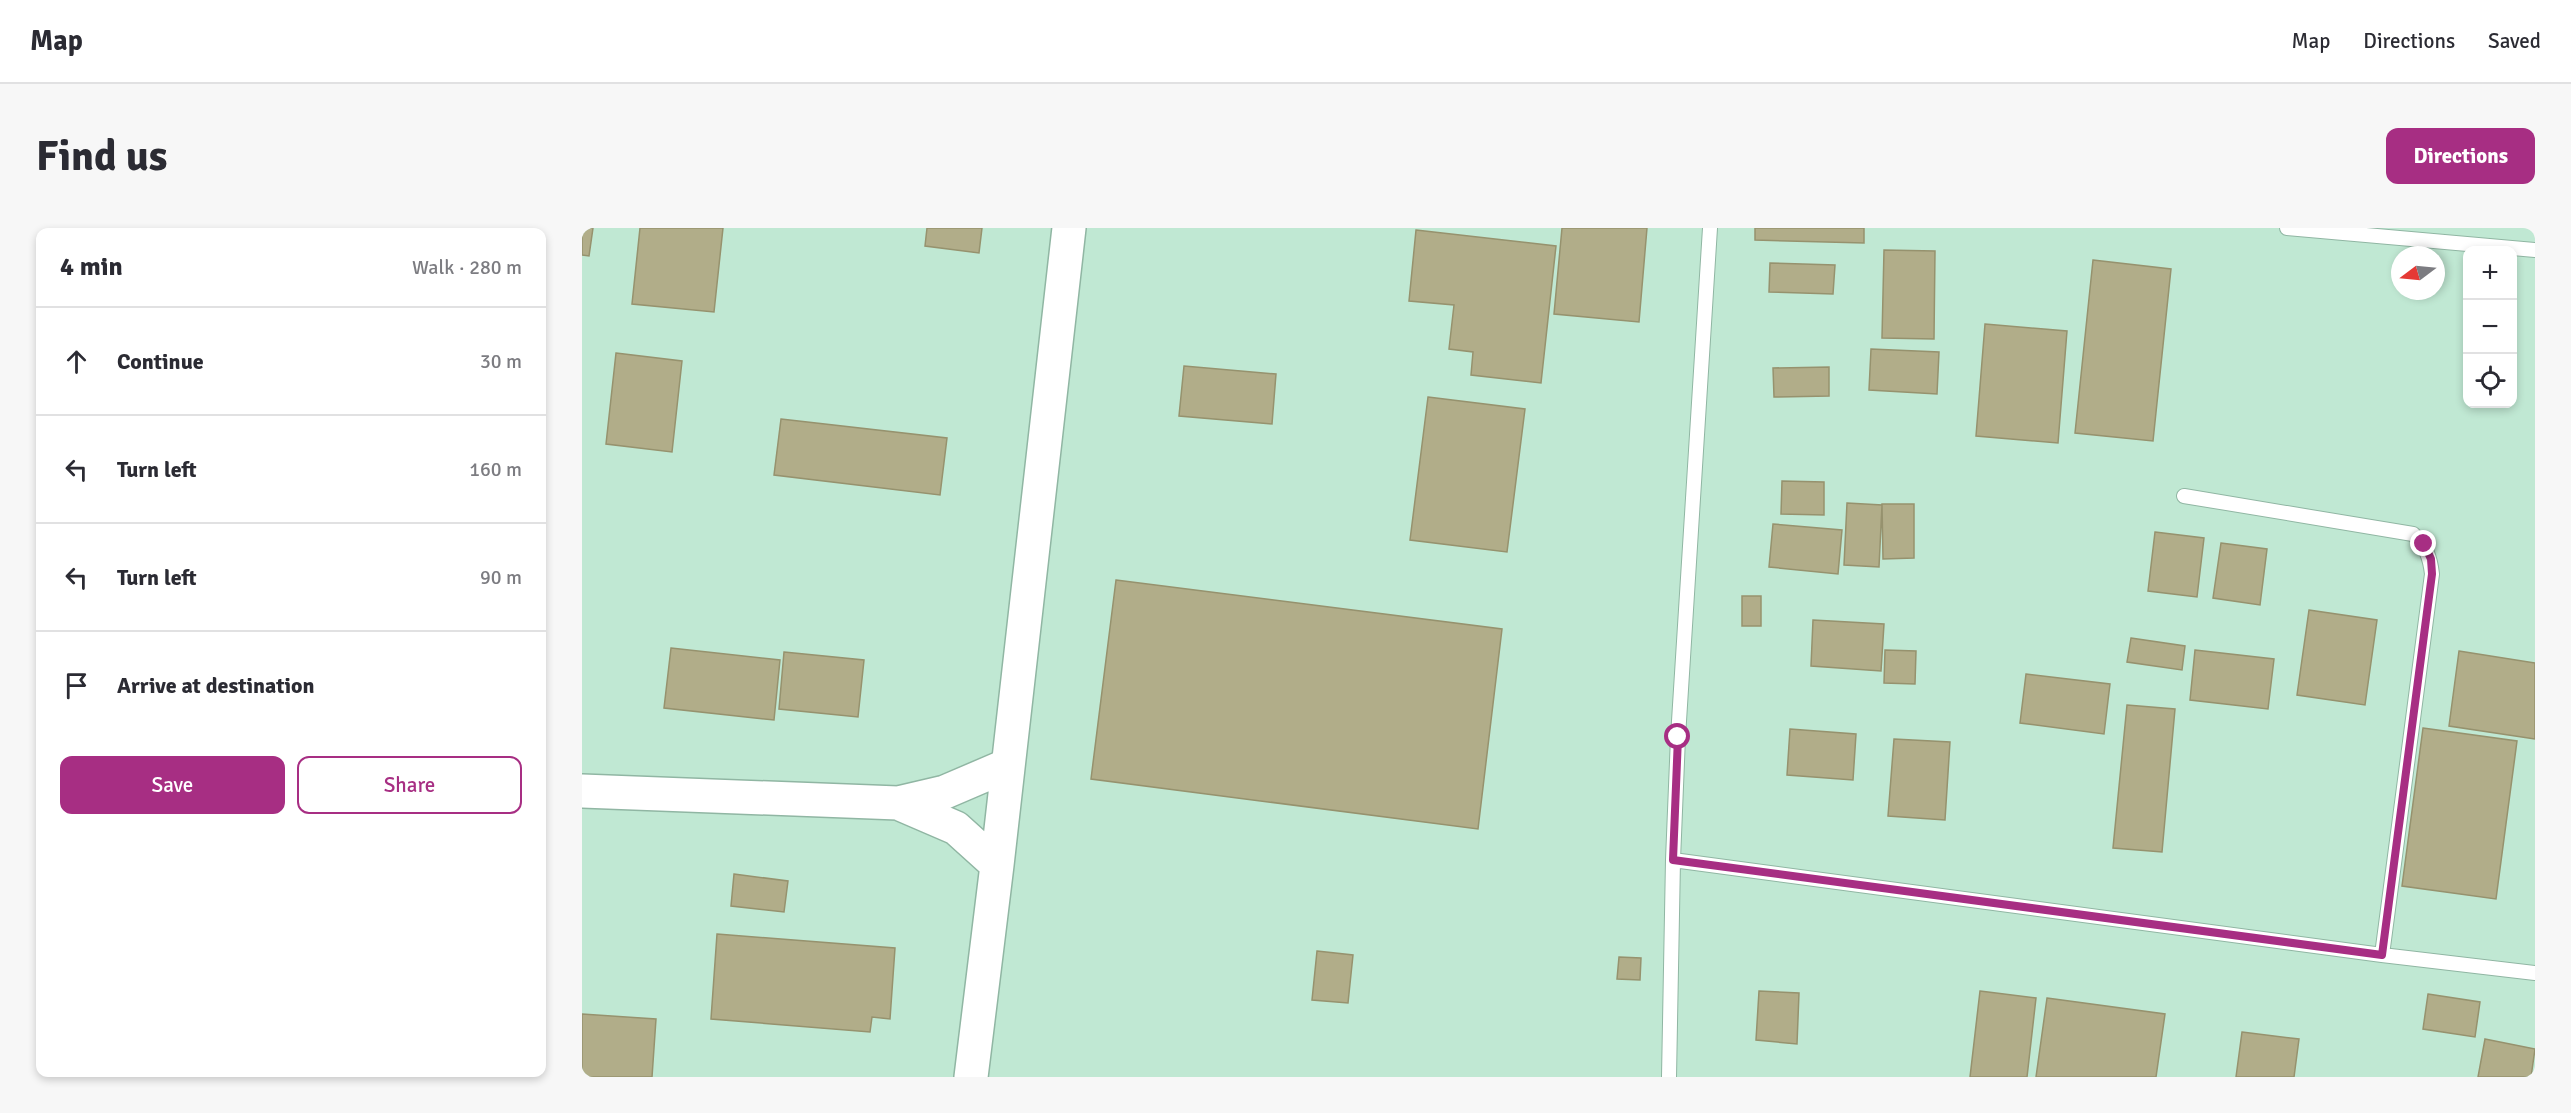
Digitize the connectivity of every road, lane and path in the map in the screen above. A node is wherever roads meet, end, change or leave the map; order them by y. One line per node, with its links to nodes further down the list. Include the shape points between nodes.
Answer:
1 (1069, 228): 6 (street)
2 (1710, 228): 9 (lane)
3 (2287, 228): 4 (lane)
4 (2535, 250)
5 (2184, 496): 11 (lane, via 2414,534 2431,559)
6 (1008, 765): 8 (street, via 945,792); 10 (street)
7 (582, 791): 8 (street)
8 (898, 802): 10 (street, via 956,828)
9 (1673, 860): 11 (lane); 14 (lane)
10 (997, 865): 13 (street)
11 (2382, 955): 12 (lane)
12 (2535, 973)
13 (971, 1077)
14 (1669, 1077)

